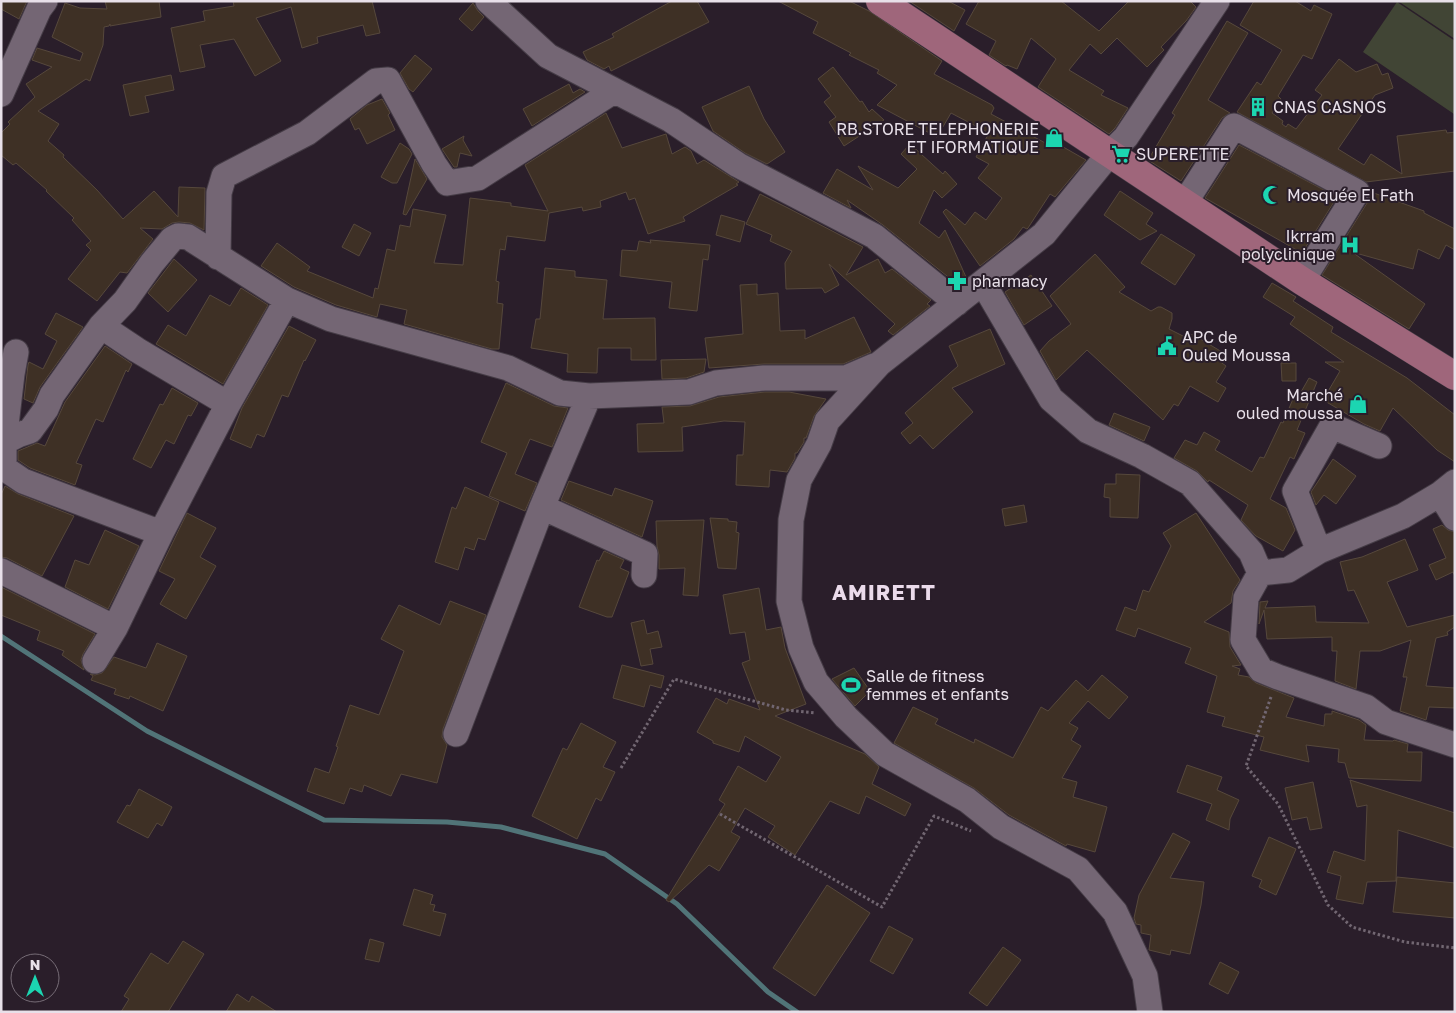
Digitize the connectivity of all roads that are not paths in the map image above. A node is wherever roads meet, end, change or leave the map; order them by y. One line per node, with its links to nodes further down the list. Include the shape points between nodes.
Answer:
1 (45, 1): 6 (street)
2 (488, 1): 5 (street, via 548,56)
3 (880, 1): 7 (main road)
4 (1215, 2): 7 (street, via 1126,137)
5 (614, 91): 9 (street, via 478,178 447,183 388,80 376,82 308,133 224,176 219,193); 13 (street, via 671,120 738,165 874,236)
6 (1, 94)
7 (1110, 153): 8 (main road); 11 (street, via 1044,234)
8 (1184, 204): 10 (main road); 10 (street, via 1234,126 1356,192)
9 (218, 257): 12 (street); 14 (street, via 188,237 172,239 125,302)
10 (1302, 282): 17 (main road)
11 (983, 284): 13 (street); 28 (street, via 1051,399 1088,431 1190,483 1251,552)
12 (287, 300): 18 (street, via 331,319 508,368 560,393); 19 (street)
13 (957, 303): 15 (street)
14 (102, 326): 19 (street); 20 (street, via 30,431)
15 (879, 364): 18 (street, via 846,378 764,378 716,383 690,392); 34 (street, via 827,421 819,444 799,480 791,520 789,601 801,648 816,682 846,717 885,754 967,800 1000,827 1078,869 1115,912 1146,976)
16 (10, 366): 20 (street)
17 (1455, 376)
18 (590, 396): 23 (street)
19 (228, 404): 25 (street)
20 (3, 442): 25 (street, via 4,468 23,481)
21 (1379, 446): 26 (street, via 1332,426 1295,491)
22 (1447, 488): 24 (street); 26 (street, via 1403,516)
23 (542, 507): 29 (street, via 645,554); 32 (street)
24 (1455, 518)
25 (161, 533): 30 (street)
26 (1320, 551): 28 (street, via 1288,570)
27 (1, 571): 30 (street)
28 (1260, 573): 33 (street, via 1246,598 1243,640 1261,670 1366,707 1386,722)
29 (644, 575)
30 (115, 628): 31 (street)
31 (94, 661)
32 (456, 734)
33 (1455, 745)
34 (1150, 1012)

